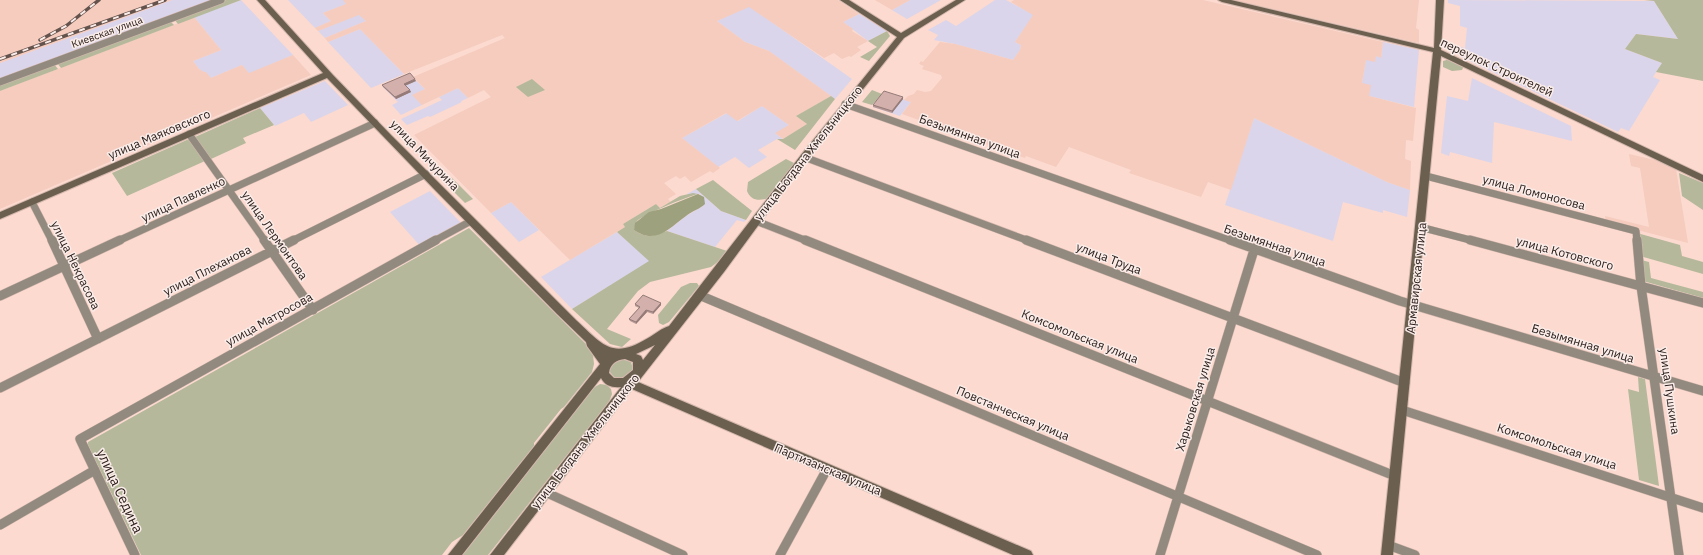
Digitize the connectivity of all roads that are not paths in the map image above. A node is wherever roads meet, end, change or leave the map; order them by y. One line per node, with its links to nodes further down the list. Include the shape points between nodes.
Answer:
1 (221, 0): 10 (street, Киевская улица)
2 (261, 0): 9 (street, улица Мичурина)
3 (844, 0): 7 (street)
4 (962, 0): 7 (street, улица Богдана Хмельницкого)
5 (1222, 0): 8 (street, переулок Строителей)
6 (1440, 0): 8 (street, Армавирская улица)
7 (901, 36): 11 (street, улица Богдана Хмельницкого)
8 (1437, 51): 16 (street, Армавирская улица); 17 (street, переулок Строителей)
9 (328, 74): 12 (street, улица Мичурина); 13 (street, улица Маяковского)
10 (0, 82)
11 (846, 104): 14 (street, улица Богдана Хмельницкого); 25 (street, Безымянная улица)
12 (375, 123): 15 (street, улица Мичурина); 18 (street, улица Павленко)
13 (190, 134): 18 (street, улица Лермонтова); 19 (street, улица Маяковского)
14 (804, 157): 22 (street, улица Богдана Хмельницкого); 34 (street, улица Труда)
15 (426, 174): 21 (street, улица Мичурина); 26 (street, улица Плеханова)
16 (1426, 176): 23 (street, Армавирская улица); 24 (street, улица Ломоносова)
17 (1703, 179)
18 (229, 191): 26 (street, улица Лермонтова); 27 (street, улица Павленко)
19 (32, 202): 20 (street, улица Маяковского); 27 (street, улица Некрасова)
20 (0, 216)
21 (471, 221): 33 (street, улица Матросова); 35 (street, улица Мичурина)
22 (756, 221): 29 (street, улица Богдана Хмельницкого); 45 (street, Комсомольская улица)
23 (1420, 227): 28 (street, улица Котовского); 32 (street, Армавирская улица)
24 (1636, 231): 28 (street, улица Пушкина)
25 (1254, 250): 32 (street, Безымянная улица); 34 (street, Харьковская улица)
26 (272, 251): 33 (street, улица Лермонтова); 37 (street, улица Плеханова)
27 (65, 266): 30 (street, улица Павленко); 37 (street, улица Некрасова)
28 (1641, 286): 31 (street, улица Котовского); 40 (street, улица Пушкина)
29 (700, 295): 36 (street, улица Богдана Хмельницкого); 52 (street, Повстанческая улица)
30 (0, 296)
31 (1703, 303)
32 (1413, 305): 40 (street, Безымянная улица); 42 (street, Армавирская улица)
33 (313, 310): 47 (street, улица Матросова)
34 (1233, 319): 42 (street, улица Труда); 45 (street, Харьковская улица)
35 (576, 325): 38 (street, улица Мичурина, via 605,350); 39 (street, улица Мичурина)
36 (674, 327): 38 (street, улица Богдана Хмельницкого); 41 (street, улица Богдана Хмельницкого)
37 (98, 339): 43 (street, улица Плеханова)
38 (621, 355): 39 (street, via 612,358); 41 (street, via 630,355 636,359 639,368)
39 (606, 364): 41 (street, via 604,373 612,382); 58 (street)
40 (1655, 377): 44 (street, Безымянная улица); 53 (street, улица Пушкина)
41 (633, 379): 48 (street, Партизанская улица); 51 (street, улица Богдана Хмельницкого)
42 (1405, 383): 46 (street, Армавирская улица)
43 (0, 388)
44 (1703, 391)
45 (1208, 401): 50 (street, Комсомольская улица); 52 (street, Харьковская улица)
46 (1402, 410): 50 (street, Армавирская улица); 53 (street, Комсомольская улица)
47 (80, 439): 49 (street, улица Седина)
48 (827, 469): 61 (street); 62 (street, Партизанская улица)
49 (95, 470): 55 (street); 57 (street, улица Седина)
50 (1395, 476): 56 (street, Армавирская улица)
51 (545, 492): 59 (street, улица Богдана Хмельницкого); 60 (street)
52 (1178, 496): 63 (street, Харьковская улица); 64 (street, Повстанческая улица)
53 (1671, 498): 54 (street, Комсомольская улица); 66 (street, улица Пушкина)
54 (1703, 508)
55 (0, 525)
56 (1387, 550): 65 (street)
57 (135, 555)
58 (454, 555)
59 (496, 555)
60 (683, 555)
61 (780, 555)
62 (1026, 555)
63 (1160, 555)
64 (1317, 555)
65 (1415, 555)
66 (1679, 555)

